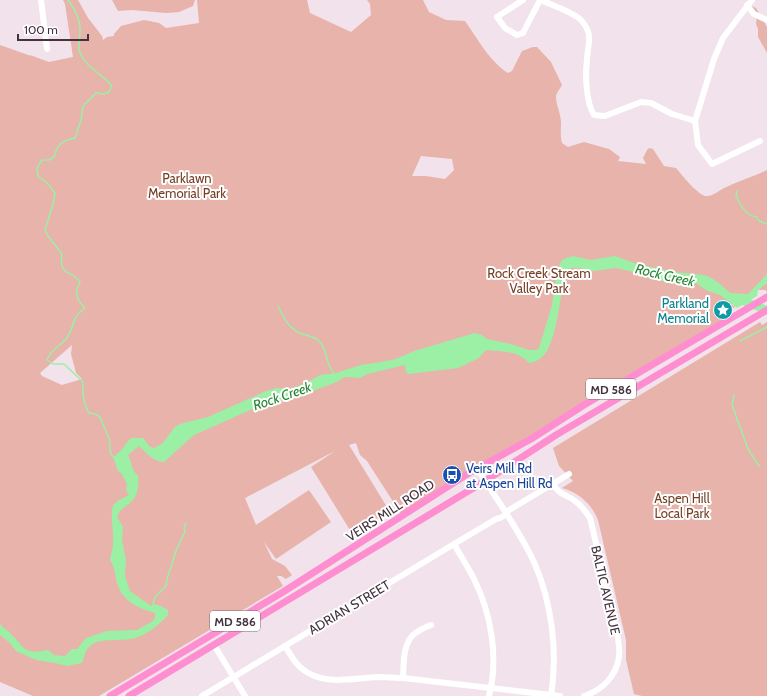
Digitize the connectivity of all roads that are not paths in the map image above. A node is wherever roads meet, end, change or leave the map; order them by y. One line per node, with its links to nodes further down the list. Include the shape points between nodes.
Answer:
1 (41, 0): 7 (street)
2 (523, 0): 3 (street, via 497,17 505,28 516,35 523,33)
3 (540, 0): 8 (street, via 574,16 586,28 589,36 586,66 588,97 594,115 605,116 641,102 651,103 672,114)
4 (752, 0): 5 (street)
5 (747, 5): 6 (street, via 754,14); 8 (street, via 723,38)
6 (767, 20)
7 (47, 49)
8 (695, 121): 9 (street, via 698,146 712,164)
9 (760, 141)
10 (767, 298): 12 (main road, VEIRS MILL ROAD / MD 586, via 584,405 531,439)
11 (767, 310): 14 (main road, VEIRS MILL ROAD / MD 586, via 556,435)
12 (477, 468): 14 (street); 21 (main road, VEIRS MILL ROAD / MD 586)
13 (569, 474): 15 (street, ADRIAN STREET)
14 (485, 481): 16 (street); 19 (main road, VEIRS MILL ROAD / MD 586)
15 (553, 484): 16 (street, ADRIAN STREET); 33 (street, BALTIC AVENUE, via 557,491 576,501 590,518 619,647 619,658 614,674 603,687)
16 (506, 512): 17 (street, ADRIAN STREET); 31 (street, via 534,562 547,603 554,654)
17 (454, 544): 20 (street, ADRIAN STREET); 25 (street, via 474,579 487,613 493,651)
18 (431, 625): 24 (street, via 416,632 408,641)
19 (214, 645): 22 (main road, VEIRS MILL ROAD / MD 586); 23 (street)
20 (285, 646): 23 (street, ADRIAN STREET); 24 (street, via 301,668 322,679)
21 (186, 651): 22 (main road); 26 (main road, VEIRS MILL ROAD / MD 586)
22 (191, 659): 27 (main road, VEIRS MILL ROAD / MD 586)
23 (233, 677): 28 (street, ADRIAN STREET); 29 (street)
24 (403, 678): 25 (street)
25 (491, 688): 30 (street); 31 (street)
26 (110, 696)
27 (129, 696)
28 (202, 696)
29 (245, 696)
30 (489, 696)
31 (551, 696): 32 (street)
32 (560, 696)
33 (584, 696)

